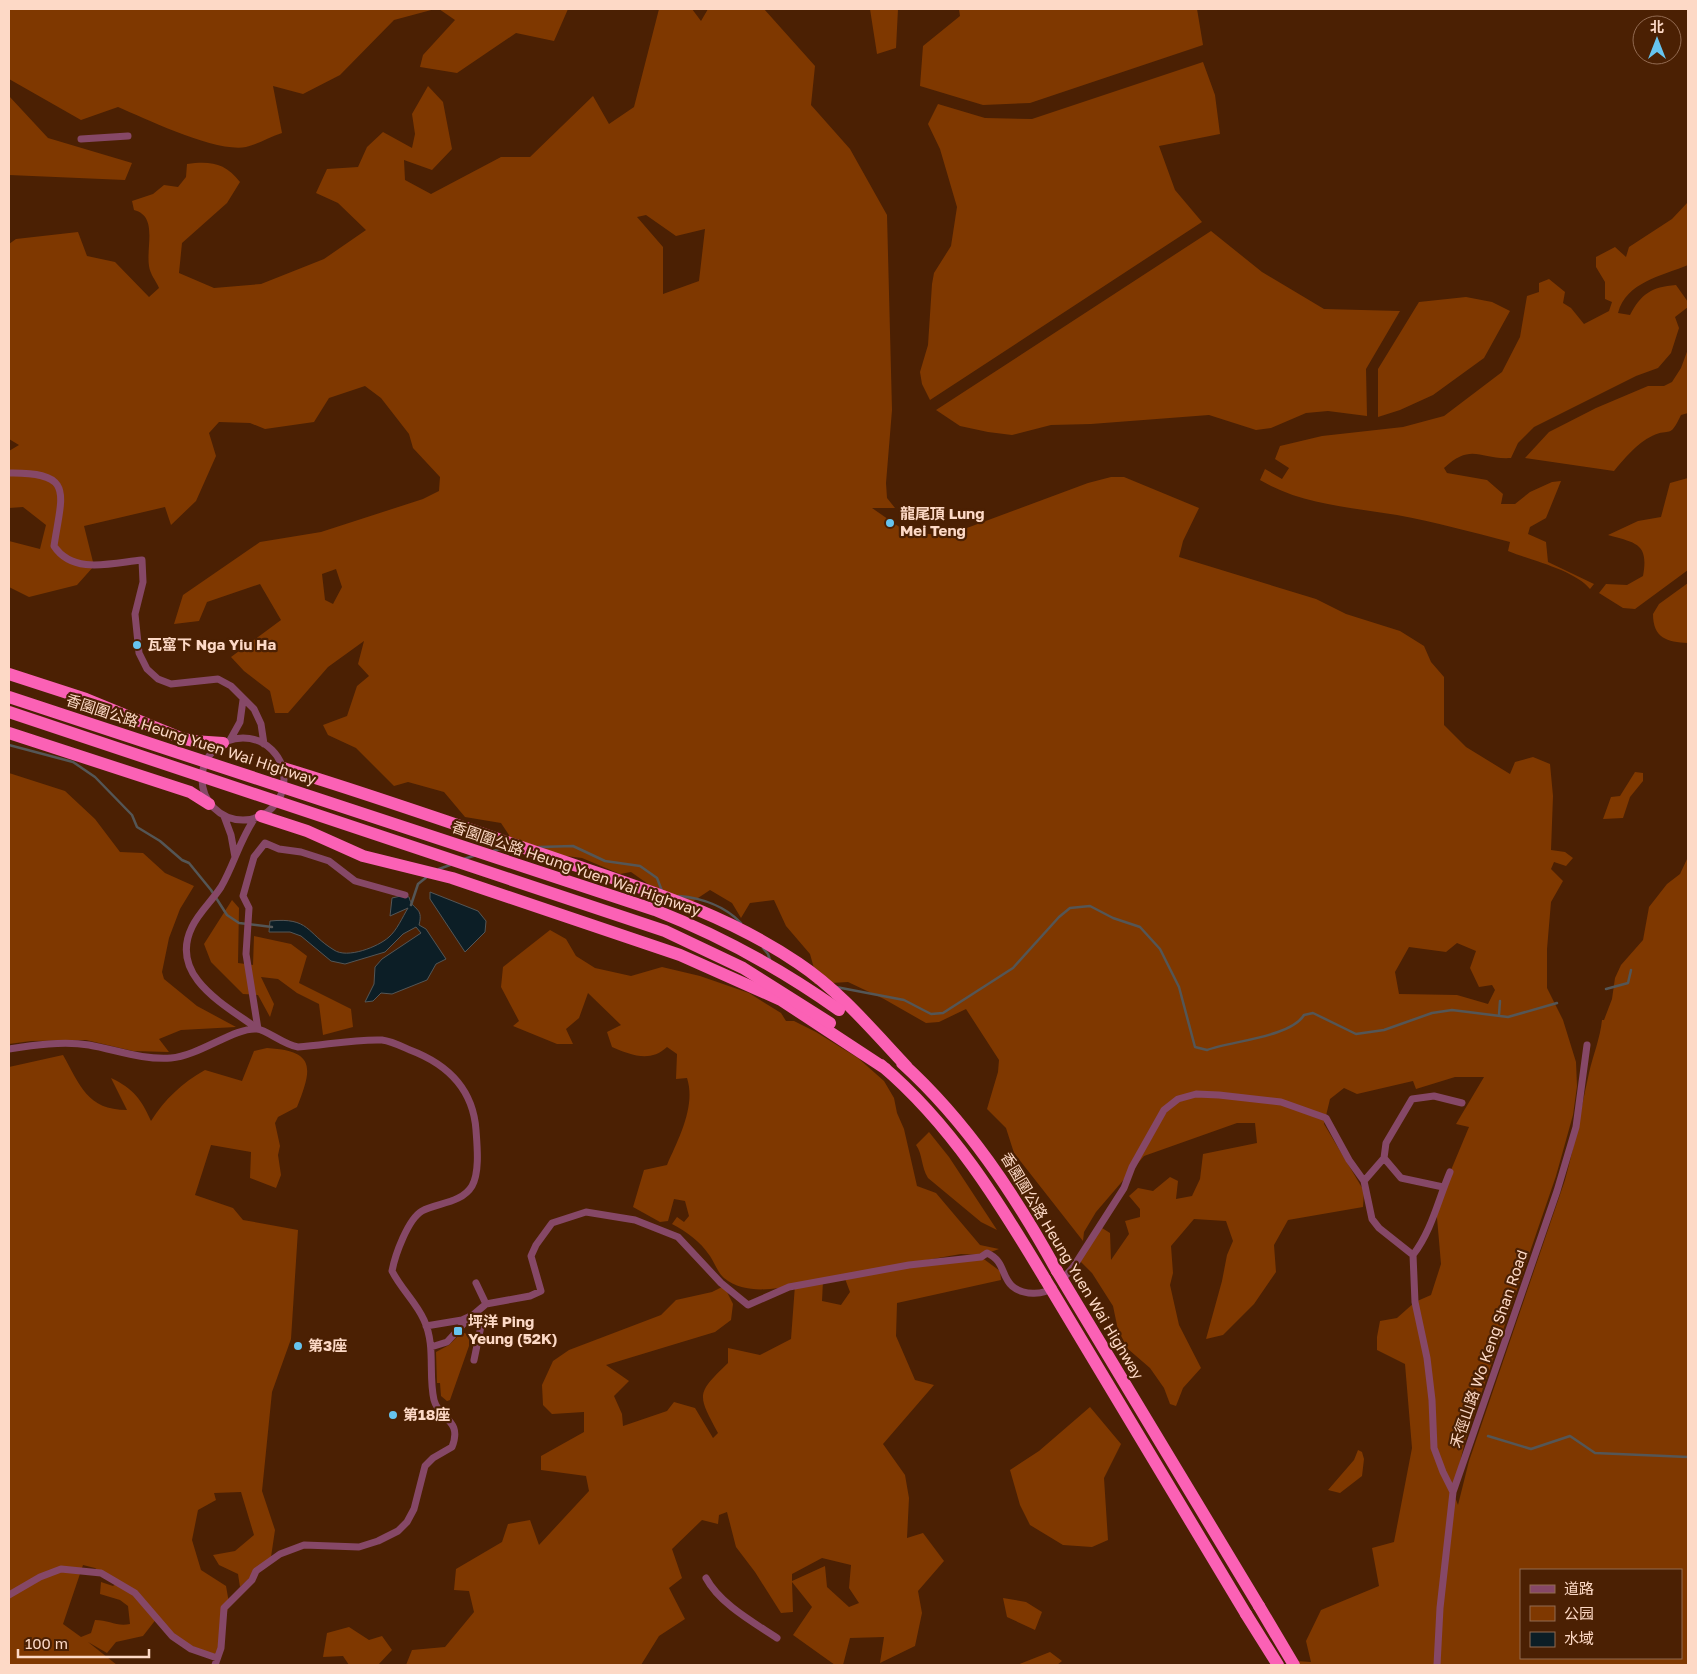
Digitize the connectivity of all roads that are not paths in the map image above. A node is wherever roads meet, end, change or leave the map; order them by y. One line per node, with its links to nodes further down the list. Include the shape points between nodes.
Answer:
1 (128, 136): 2 (street)
2 (81, 139)
3 (9, 473): 6 (street, via 36,473 59,487 61,506 54,546 69,561 82,566 142,560 143,582 135,614 138,645 143,662 158,679 180,684 218,679 231,686)
4 (9, 674): 9 (highway, via 86,698 193,741)
5 (9, 697): 17 (highway, 香園圍公路 Heung Yuen Wai Highway, bridge, via 675,918 758,957)
6 (243, 700): 9 (street, via 240,722); 10 (street, via 250,703 257,715)
7 (9, 712): 18 (highway, 香園圍公路 Heung Yuen Wai Highway, bridge, via 665,931 744,968)
8 (9, 734): 12 (highway, via 190,792)
9 (227, 742): 10 (street, via 242,738); 12 (street, via 210,754 202,770 202,788)
10 (264, 744): 11 (street, via 272,750)
11 (283, 768): 14 (street, via 282,792 274,806); 17 (highway, via 706,912 798,962)
12 (209, 804): 13 (street)
13 (224, 816): 14 (street, via 241,820); 15 (street)
14 (258, 817): 15 (street); 18 (highway, via 307,831 363,856 452,878 671,951 774,997)
15 (235, 857): 19 (street, via 217,893 190,930 187,960 192,975 214,998)
16 (405, 895): 19 (street, via 360,883 329,861 265,844 254,857 243,896 249,908 246,954)
17 (842, 1006): 40 (highway, 香園圍公路 Heung Yuen Wai Highway, bridge, via 943,1104 986,1156 1023,1212)
18 (828, 1026): 39 (highway, 香園圍公路 Heung Yuen Wai Highway, bridge, via 886,1070 965,1155 1002,1208)
19 (258, 1029): 21 (street, via 240,1032 197,1052 173,1058 143,1058 87,1045 34,1045); 31 (street, via 298,1047 384,1040 421,1054 452,1073 468,1097 475,1121 474,1181 469,1190 456,1200 423,1211 411,1220 392,1271)
20 (1587, 1045): 34 (street, 禾徑山路 Wo Keng Shan Road, via 1576,1127 1558,1192)
21 (9, 1049)
22 (1462, 1103): 23 (street, via 1434,1096 1412,1099 1386,1143)
23 (1384, 1158): 25 (street); 26 (street, via 1401,1178)
24 (1450, 1172): 26 (street)
25 (1364, 1181): 27 (street, via 1372,1219); 29 (street, via 1326,1118 1281,1102 1196,1094 1178,1098 1164,1110 1132,1166 1124,1188 1074,1266 1048,1292 1020,1291 1011,1285 1000,1263 986,1252 981,1258 909,1265 789,1287 748,1305 721,1283 678,1237 635,1220 586,1212 552,1223 536,1245 531,1256 541,1291)
26 (1443, 1187): 27 (street, via 1433,1220)
27 (1413, 1255): 34 (street, via 1416,1302 1432,1400 1434,1448)
28 (476, 1283): 29 (street)
29 (486, 1304): 30 (street)
30 (470, 1316): 31 (street); 32 (street, via 447,1342); 33 (street, via 481,1326)
31 (426, 1326): 32 (street)
32 (431, 1347): 38 (street, via 434,1401 452,1422 454,1442 449,1451 433,1458 425,1466 416,1504 407,1522 398,1531 378,1541 354,1547 304,1545 280,1554 256,1571 252,1580 224,1608 221,1648)
33 (474, 1360)
34 (1453, 1492): 41 (street, 禾徑山路 Wo Keng Shan Road, via 1440,1608)
35 (706, 1578): 37 (street, via 710,1586 740,1613)
36 (9, 1595): 38 (street, via 40,1577 62,1569 101,1573 135,1593 172,1636)
37 (777, 1638)
38 (216, 1662)
39 (1278, 1665)
40 (1294, 1665)
41 (1438, 1665)

